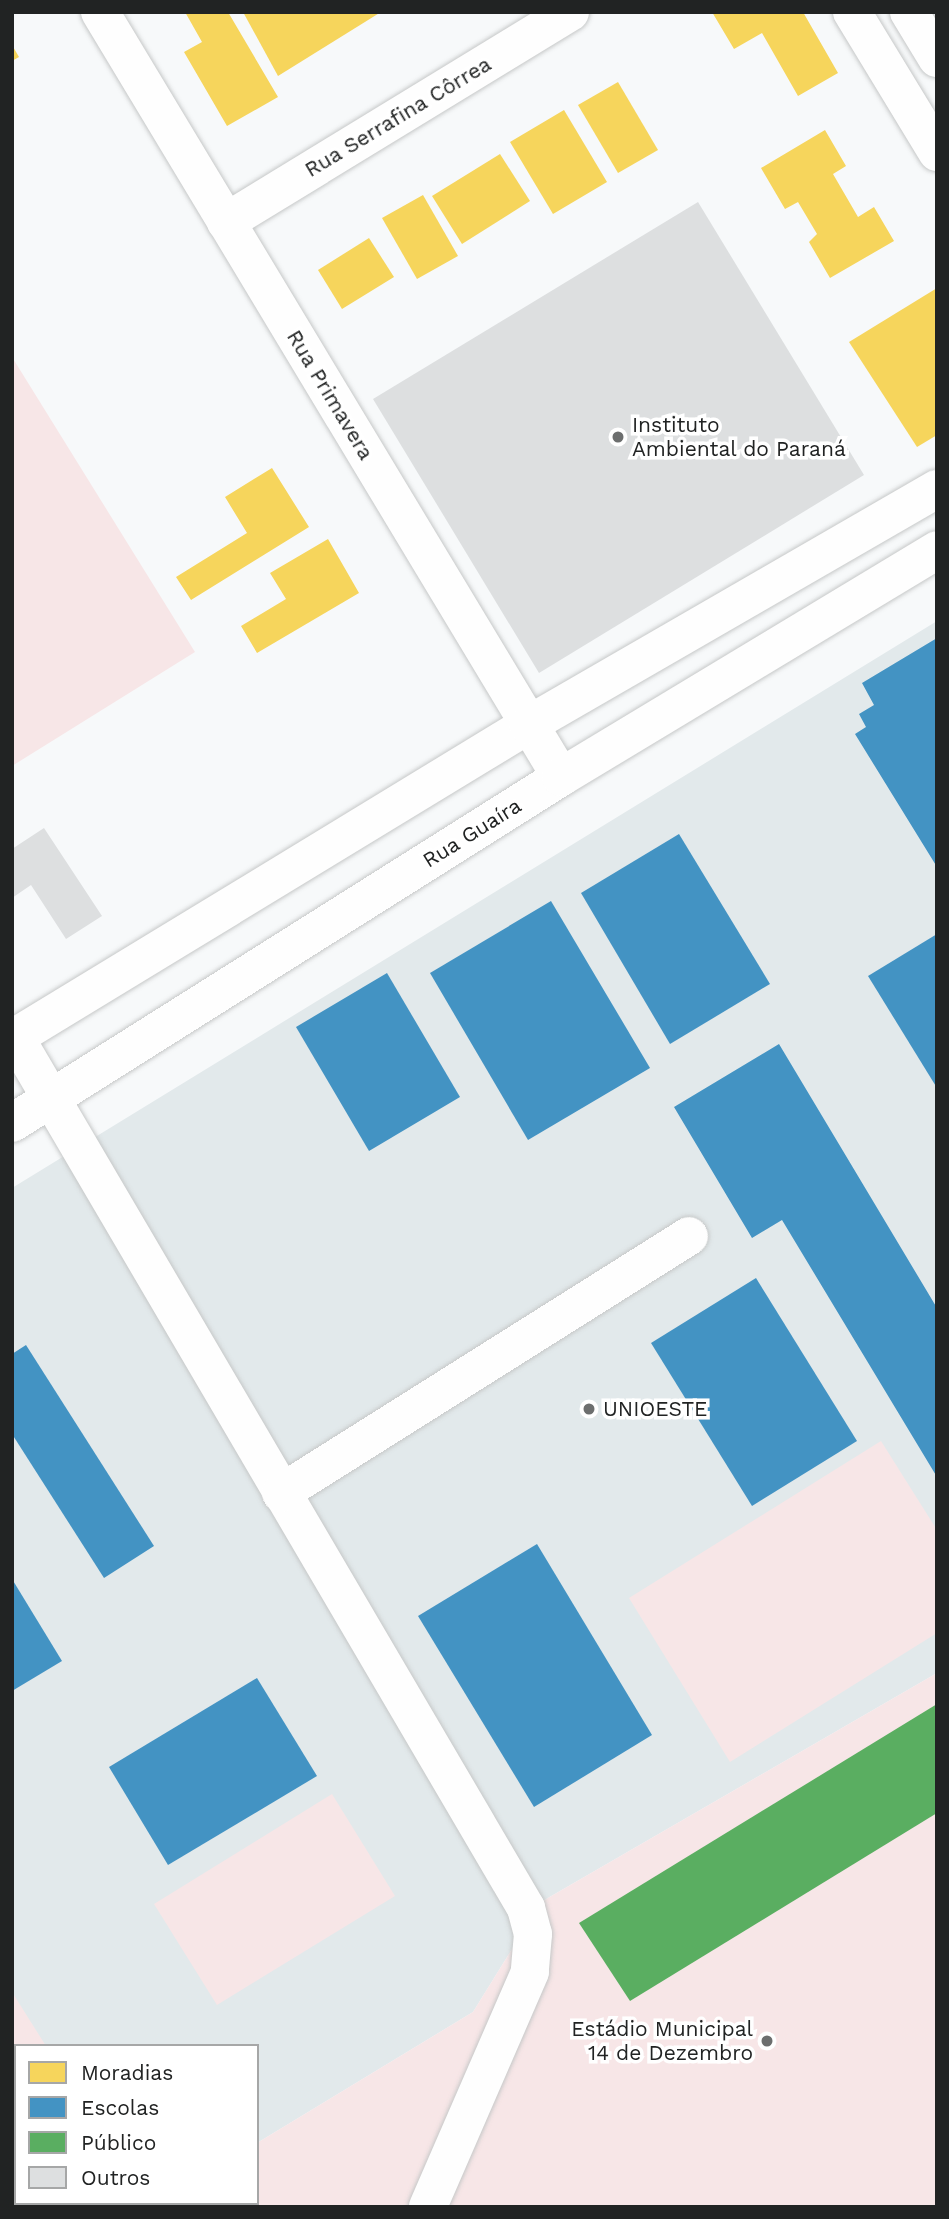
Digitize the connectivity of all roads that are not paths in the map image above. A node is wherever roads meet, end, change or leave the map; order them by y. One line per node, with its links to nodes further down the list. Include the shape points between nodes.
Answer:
1 (100, 12): 7 (street, Rua Primavera)
2 (570, 12): 7 (street, Rua Serrafina Côrrea)
3 (852, 12): 6 (street)
4 (909, 12): 5 (street)
5 (937, 58)
6 (937, 152)
7 (226, 222): 10 (street, Rua Primavera)
8 (937, 489): 10 (street)
9 (937, 550): 11 (street, Rua Guaíra)
10 (528, 725): 11 (street, Rua Primavera); 12 (street)
11 (561, 777): 13 (street, Rua Guaíra)
12 (14, 1038): 13 (street)
13 (51, 1100): 14 (street, Rua Guaíra); 16 (street)
14 (12, 1123)
15 (689, 1236): 16 (street)
16 (281, 1493): 17 (street, via 504,1867 533,1934 530,1972)
17 (428, 2207)

